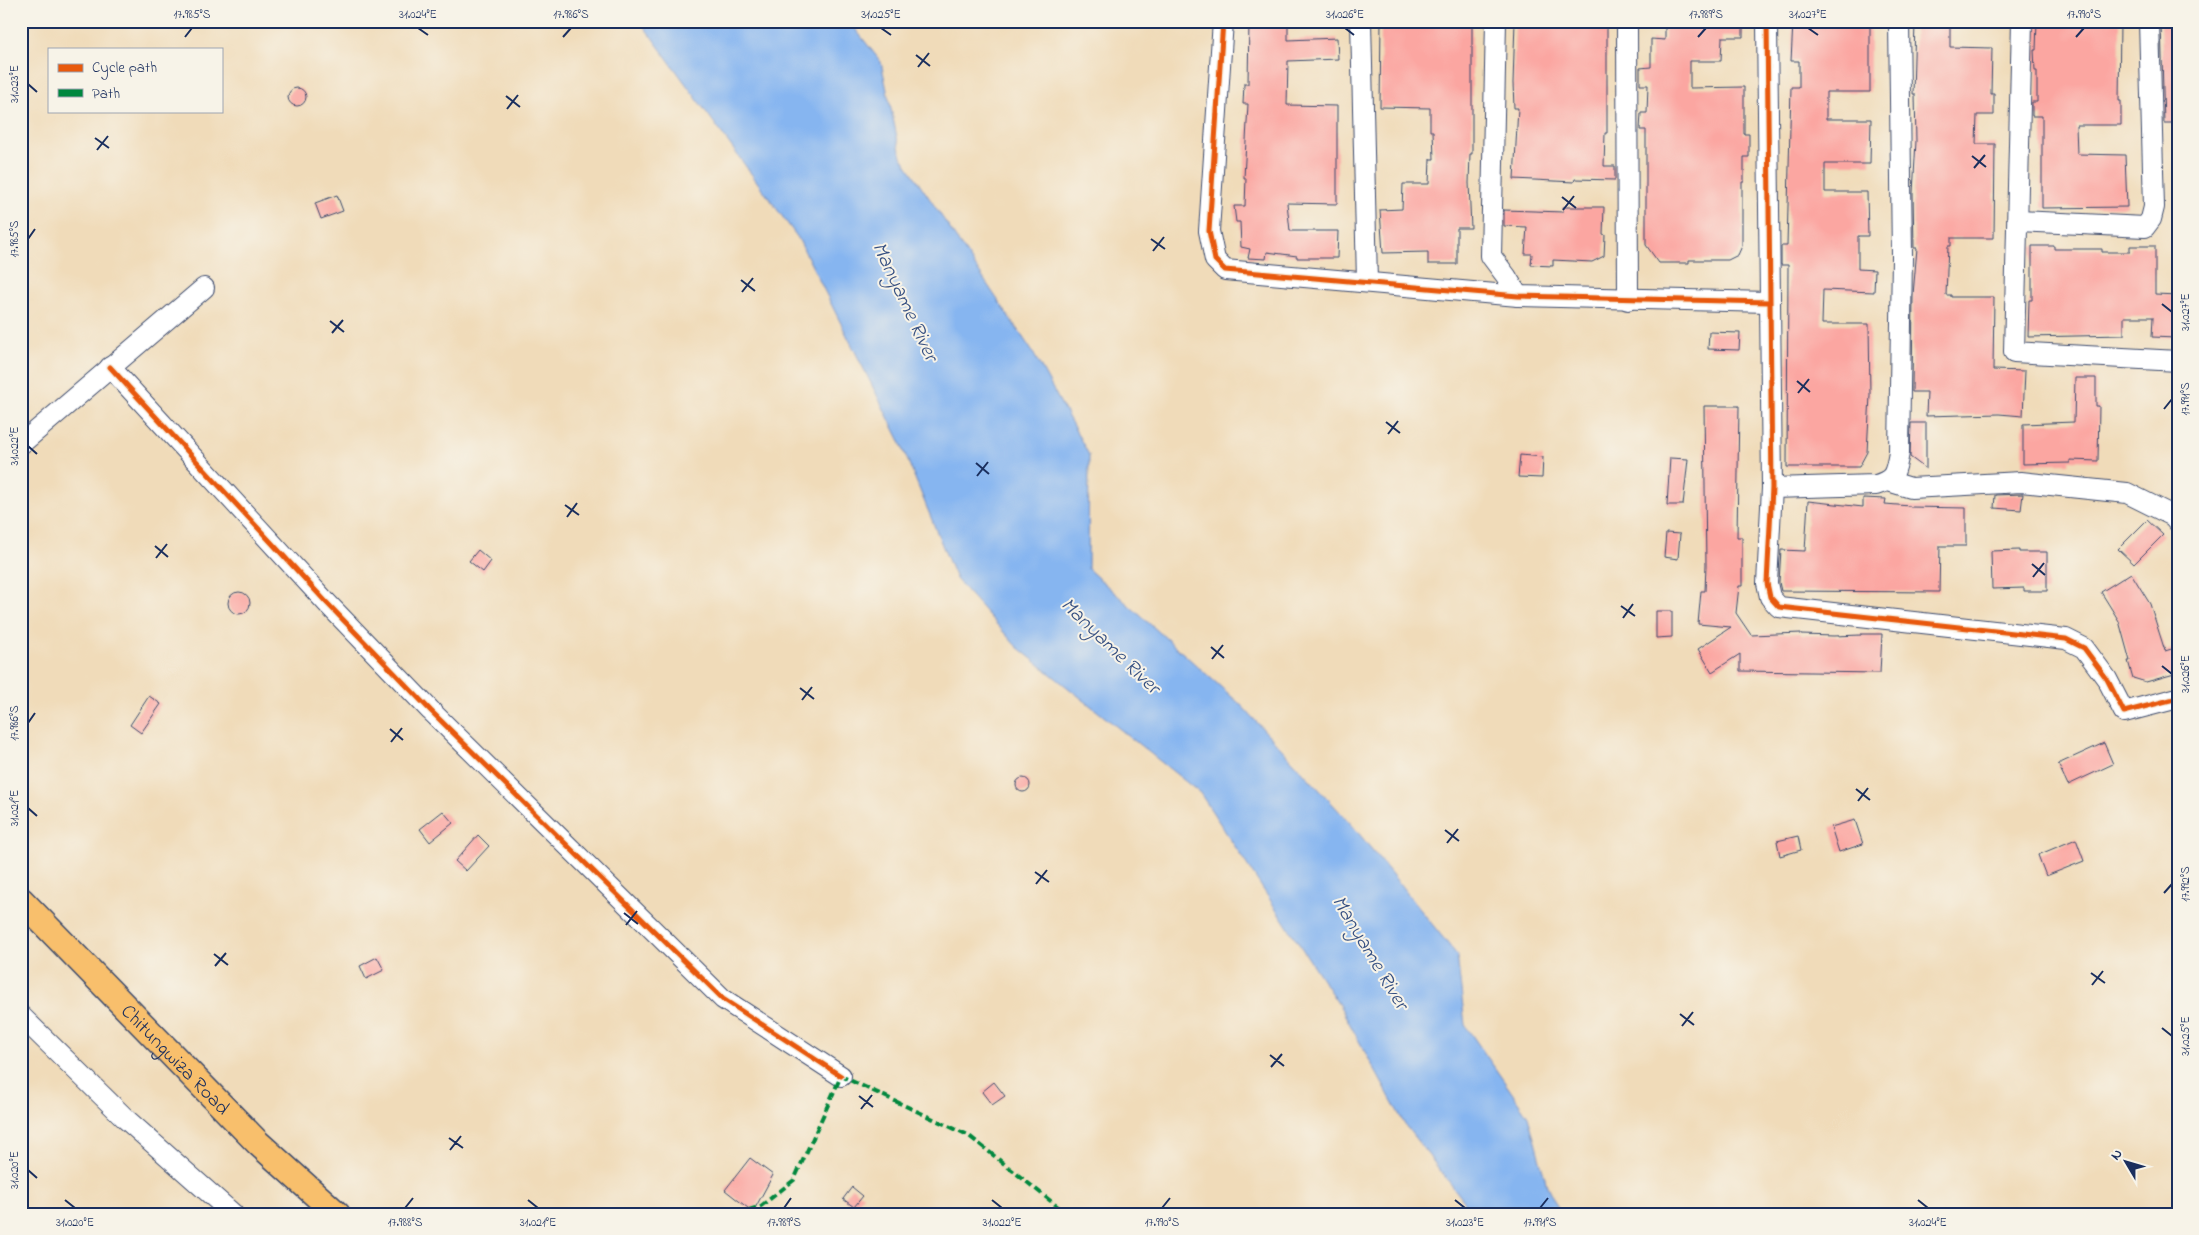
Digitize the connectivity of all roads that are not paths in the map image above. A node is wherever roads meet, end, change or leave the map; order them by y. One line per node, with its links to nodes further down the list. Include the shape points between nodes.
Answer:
1 (1223, 21): 10 (street, via 1209,231 1215,260 1225,270)
2 (1361, 21): 10 (street)
3 (1496, 21): 12 (street, via 1491,256)
4 (1628, 21): 13 (street)
5 (1767, 21): 14 (street)
6 (1899, 21): 18 (street, via 1902,257 1899,453 1895,471)
7 (2022, 21): 9 (street)
8 (2149, 21): 9 (street, via 2152,219 2145,227)
9 (2018, 221): 15 (street, via 2014,352)
10 (1367, 282): 12 (street)
11 (204, 288): 16 (street)
12 (1518, 296): 13 (street)
13 (1628, 300): 14 (street)
14 (1769, 302): 19 (street)
15 (2178, 360)
16 (110, 367): 17 (street); 24 (street, via 326,602 425,704 724,999)
17 (21, 444)
18 (1888, 481): 19 (street, via 1876,485); 20 (street, via 1911,488 2021,482 2127,493 2173,516)
19 (1772, 488): 21 (street, via 1767,583 1770,597 1779,607 2066,639 2084,648 2107,679 2124,712)
20 (2178, 522)
21 (2178, 698)
22 (21, 900): 26 (main road, Chitungwiza Road, via 258,1143)
23 (21, 1016): 25 (street, via 127,1120)
24 (841, 1076)
25 (233, 1214)
26 (337, 1214)

